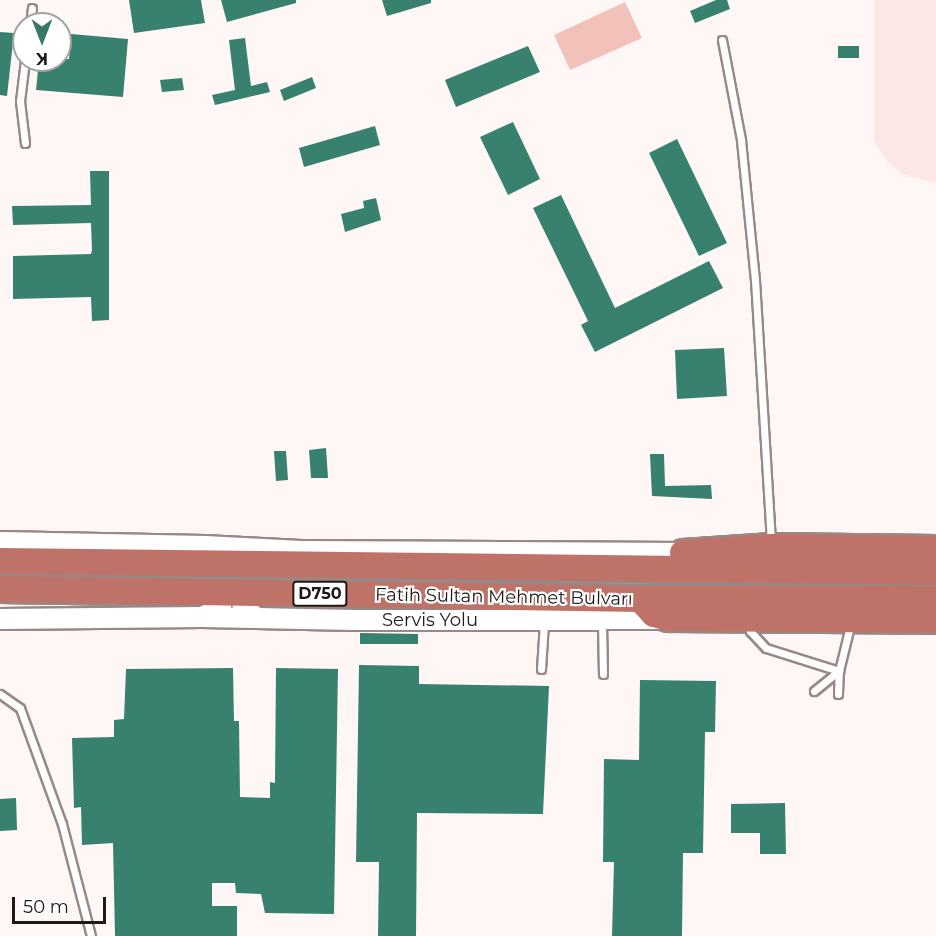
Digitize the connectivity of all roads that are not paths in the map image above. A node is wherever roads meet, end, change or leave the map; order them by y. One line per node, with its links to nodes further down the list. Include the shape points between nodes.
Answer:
1 (32, 8): 2 (lane)
2 (32, 12)
3 (722, 40): 7 (lane, via 743,152)
4 (24, 72): 5 (lane, via 20,101)
5 (25, 143)
6 (0, 542): 11 (street, Fatih Sultan Mehmet Bulvarı)
7 (772, 547): 8 (highway); 10 (highway)
8 (936, 549)
9 (301, 551): 10 (street); 11 (street); 13 (street)
10 (684, 553): 14 (highway)
11 (214, 554): 12 (highway, Fatih Sultan Mehmet Bulvarı / D750); 13 (highway, Fatih Sultan Mehmet Bulvarı / D750)
12 (0, 561)
13 (277, 565): 14 (highway, Fatih Sultan Mehmet Bulvarı / D750)
14 (633, 567): 15 (highway, Fatih Sultan Mehmet Bulvarı / D750)
15 (936, 572)
16 (0, 589): 17 (highway, Fatih Sultan Mehmet Bulvarı / D750)
17 (232, 592): 18 (highway, Fatih Sultan Mehmet Bulvarı / D750); 20 (street, via 219,608); 21 (street)
18 (634, 599): 19 (highway, Fatih Sultan Mehmet Bulvarı / D750); 22 (highway, via 654,614); 26 (street)
19 (936, 599)
20 (202, 617): 21 (street, Servis Yolu); 23 (street)
21 (256, 618): 25 (street, Servis Yolu)
22 (688, 618): 24 (highway); 26 (street, Servis Yolu)
23 (0, 619)
24 (750, 619): 27 (highway); 30 (lane, via 750,631 766,648)
25 (544, 620): 26 (street, Servis Yolu); 29 (lane)
26 (602, 620): 31 (lane)
27 (851, 620): 28 (highway); 30 (lane)
28 (936, 620)
29 (542, 669)
30 (838, 671): 32 (lane); 34 (lane)
31 (603, 674)
32 (814, 691)
33 (0, 694): 35 (lane, via 20,708 62,824)
34 (838, 694)
35 (91, 936)

